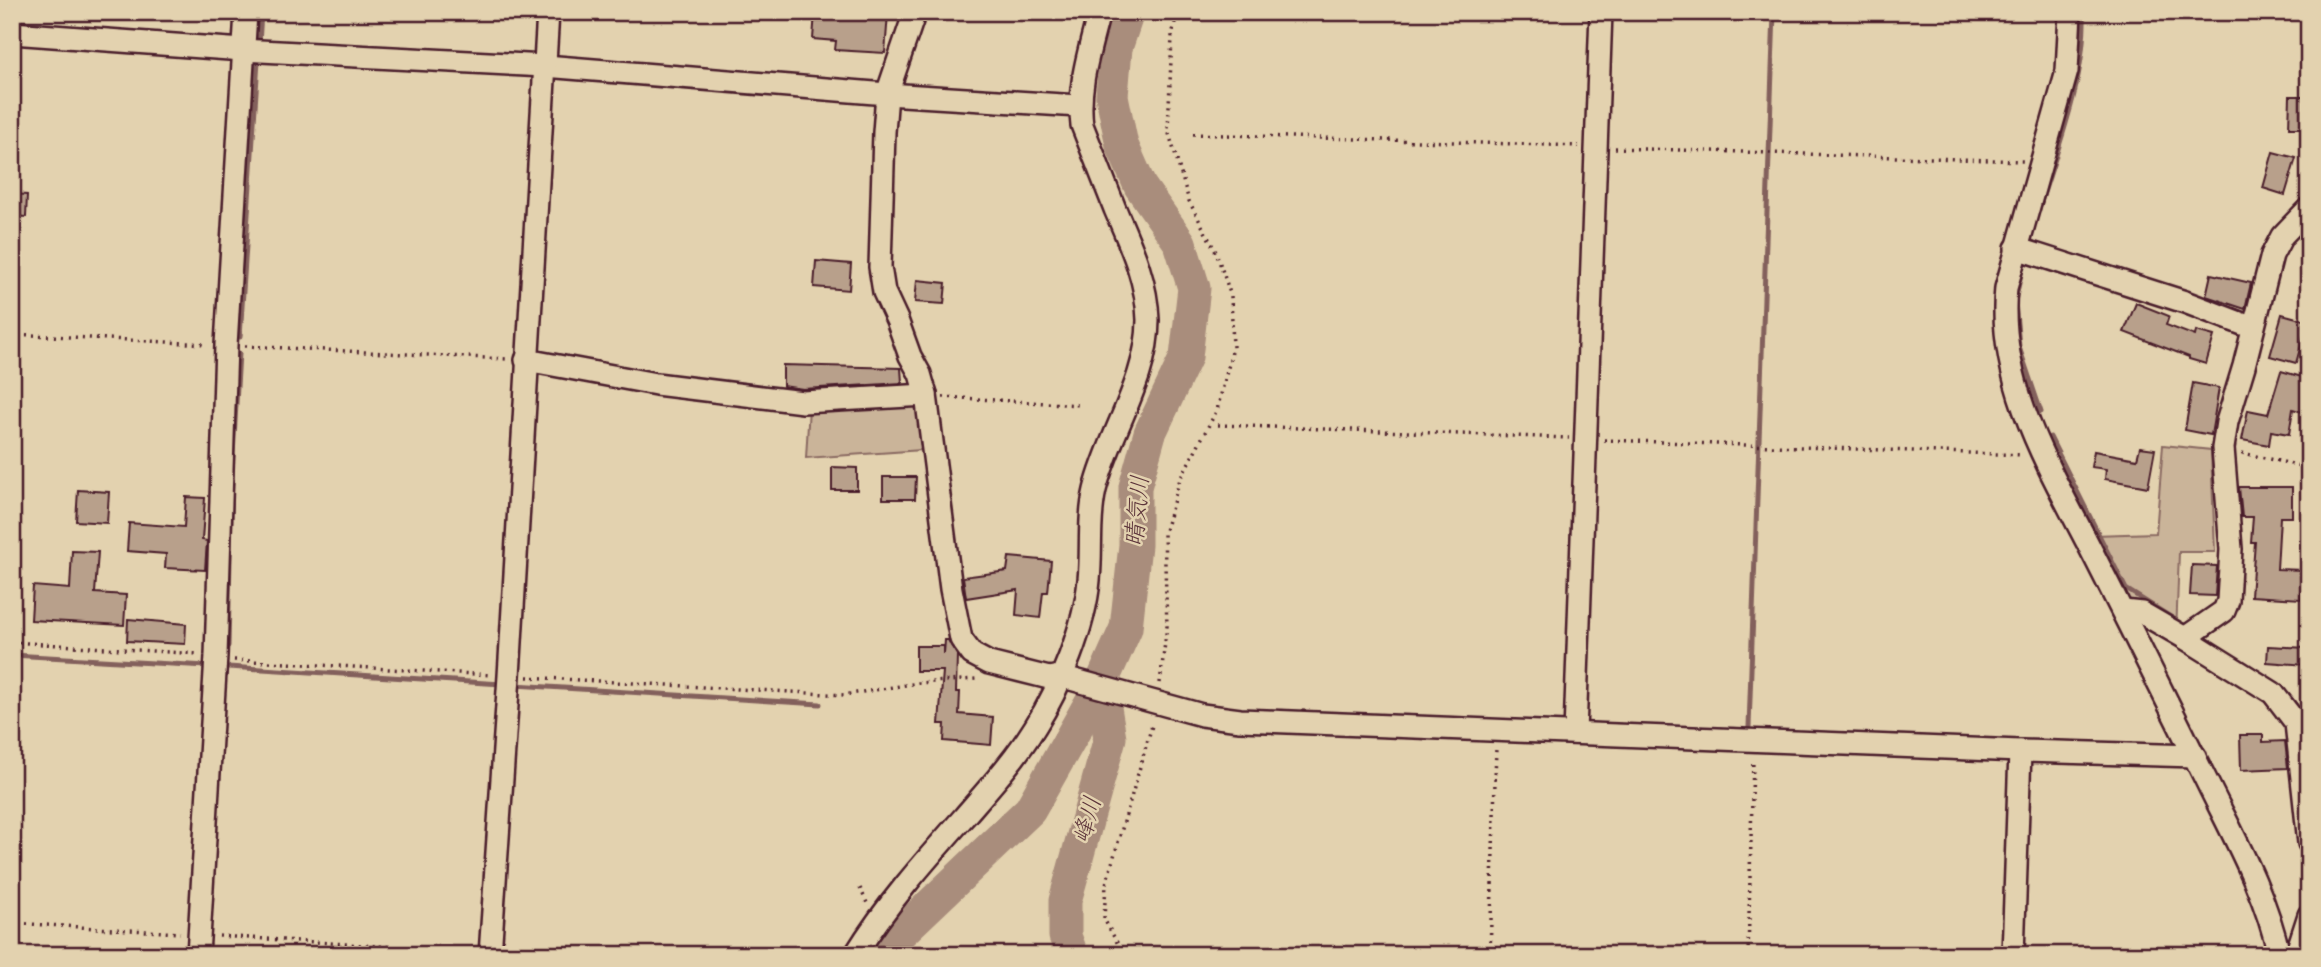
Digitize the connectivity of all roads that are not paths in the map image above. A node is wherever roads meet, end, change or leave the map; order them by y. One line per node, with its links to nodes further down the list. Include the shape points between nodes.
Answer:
1 (246, 12): 8 (street)
2 (548, 12): 9 (street)
3 (915, 12): 10 (street)
4 (1099, 12): 11 (street)
5 (1601, 12): 21 (street)
6 (2070, 12): 13 (street, via 2067,71)
7 (12, 33): 8 (street)
8 (243, 50): 9 (street); 26 (street)
9 (545, 66): 10 (street); 15 (street)
10 (887, 94): 11 (street); 16 (street, via 880,267 884,292)
11 (1079, 106): 19 (street, via 1096,162 1136,258 1148,320 1135,382 1094,494 1089,581)
12 (2309, 208): 14 (street, via 2282,236 2272,255)
13 (2016, 248): 14 (street); 17 (street, via 2004,309 2020,399 2041,453)
14 (2253, 328): 18 (street, via 2223,449 2231,549 2228,601 2224,611)
15 (526, 360): 16 (street, via 656,384 803,402); 27 (street)
16 (926, 396): 19 (street, via 961,639 972,654 989,663)
17 (2123, 611): 18 (street, via 2142,613); 23 (street)
18 (2185, 638): 20 (street, via 2273,693)
19 (1066, 678): 21 (street, via 1202,715 1240,720); 28 (street, via 1009,765 911,877)
20 (2302, 723): 24 (street)
21 (1575, 733): 22 (street)
22 (2020, 751): 23 (street); 29 (street)
23 (2195, 756): 30 (street, via 2255,881)
24 (2309, 843)
25 (2309, 915): 31 (street)
26 (199, 945)
27 (490, 954)
28 (855, 955)
29 (2013, 955)
30 (2279, 955)
31 (2296, 955)

